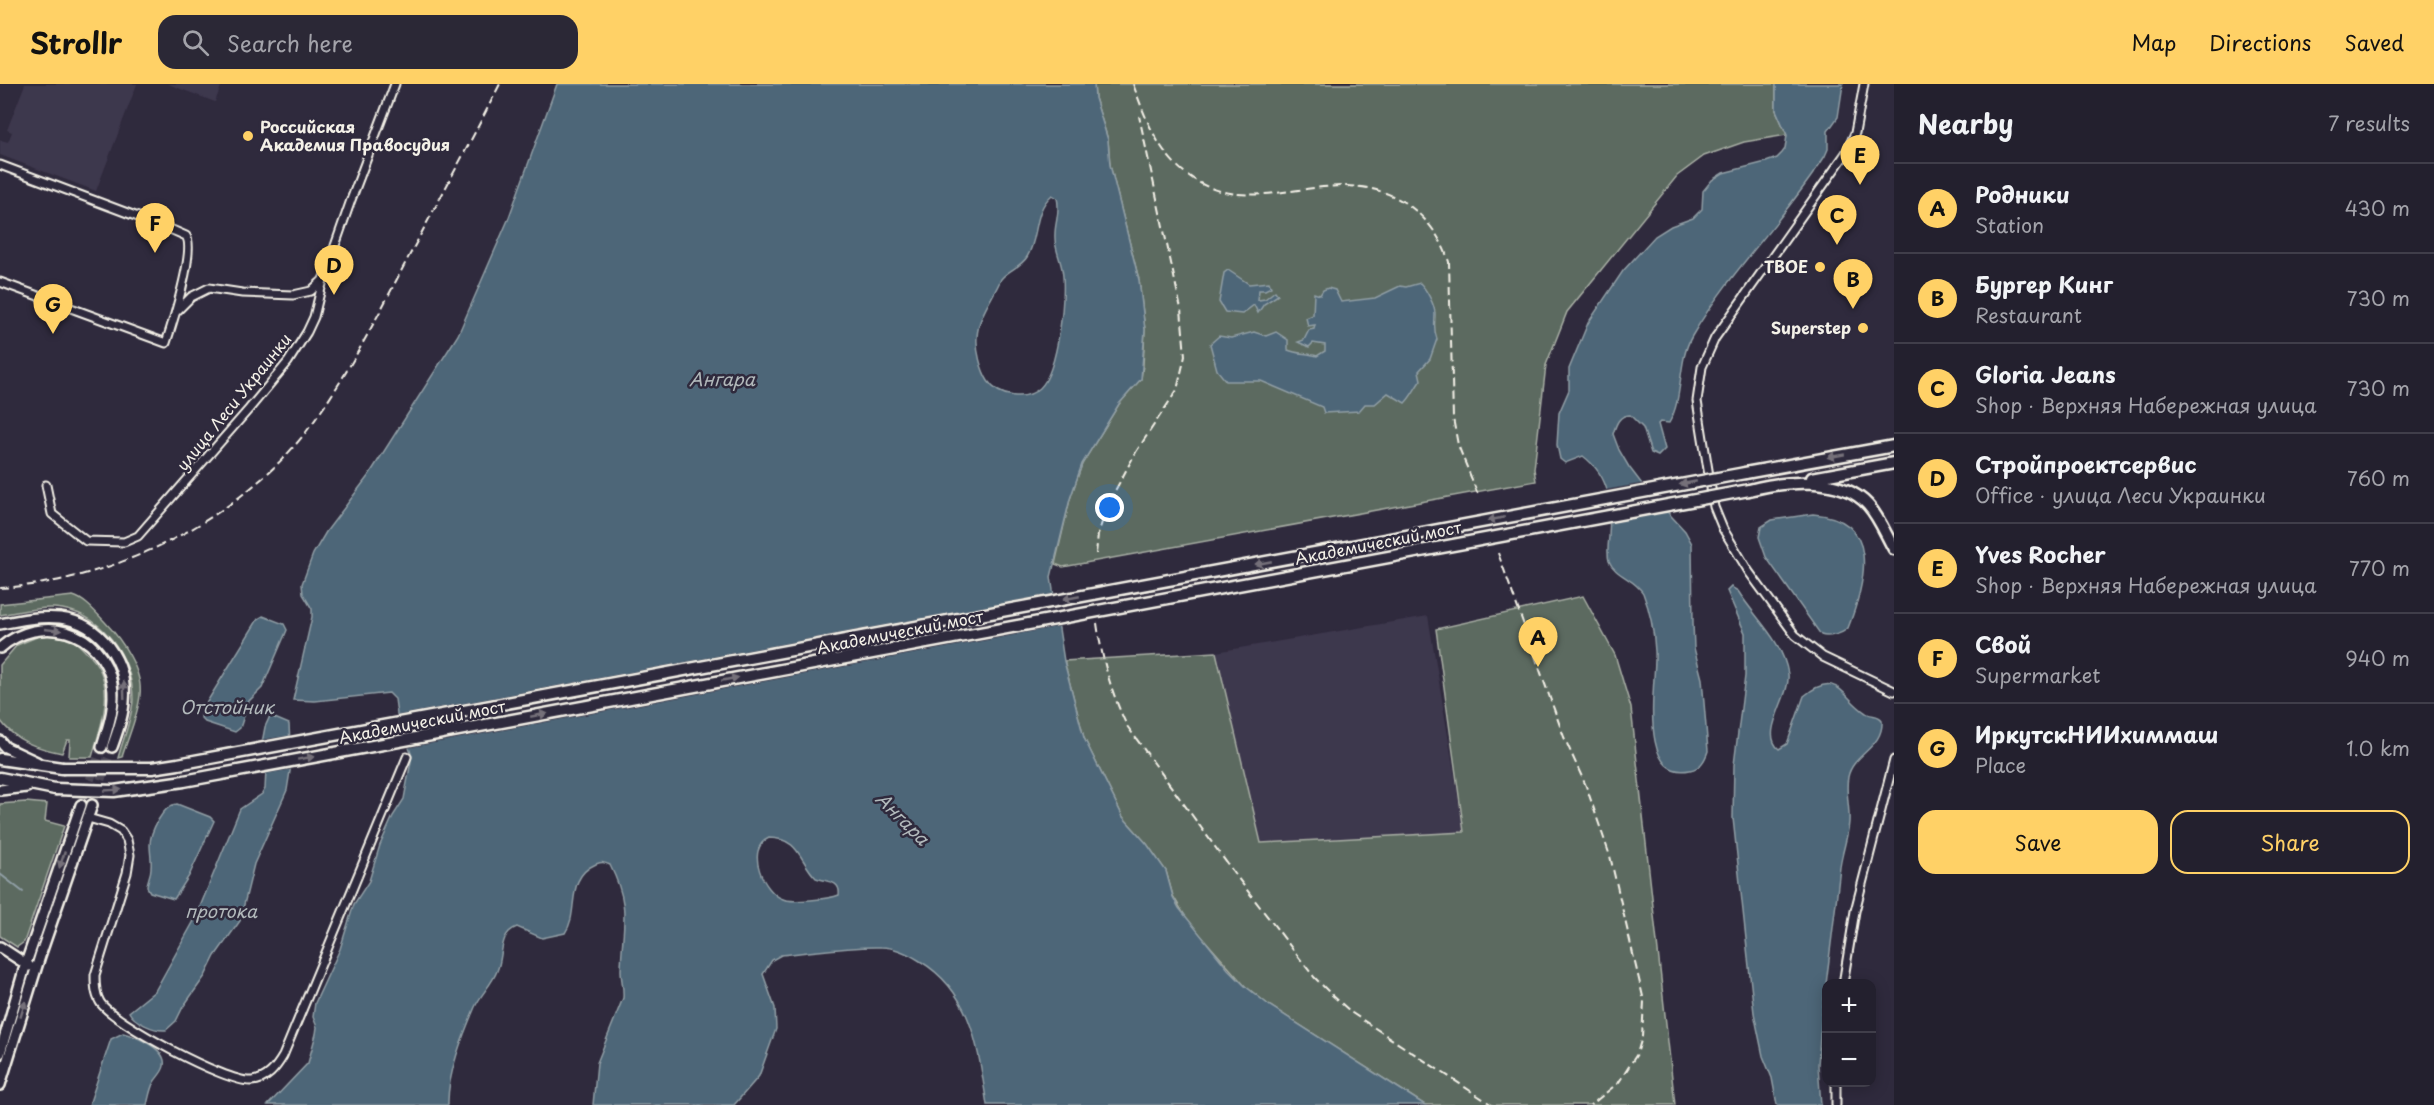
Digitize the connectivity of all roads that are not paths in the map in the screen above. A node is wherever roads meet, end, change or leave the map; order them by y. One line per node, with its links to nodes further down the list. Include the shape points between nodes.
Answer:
1 (395, 84): 4 (street, улица Леси Украинки)
2 (1863, 84): 14 (street, via 1855,133 1846,153 1720,331 1704,361 1697,401 1714,507 1749,572 1780,617 1806,645)
3 (0, 165): 6 (street, via 186,236 190,247)
4 (323, 280): 6 (street, via 311,291 293,295 209,288 191,297); 9 (street, улица Леси Украинки, via 314,317 288,362 138,536 124,542 86,541 52,514)
5 (0, 282): 6 (street, via 166,343)
6 (177, 311)
7 (1894, 446): 21 (main road, Академический мост, one-way to 21, bridge, via 190,762 152,768)
8 (1894, 463): 10 (main road)
9 (46, 485)
10 (1783, 485): 11 (main road, via 1824,483 1849,490 1872,509); 23 (main road, Академический мост, one-way to 10, bridge, via 114,791 184,781)
11 (1894, 549)
12 (0, 624): 17 (main road, one-way to 12, via 123,708 124,688 120,665 105,642 91,630 65,619 31,618)
13 (0, 648): 16 (main road, one-way to 16, via 21,634 45,628 70,633 94,650 107,669 113,690)
14 (1894, 691)
15 (0, 741): 21 (main road, via 4,747)
16 (102, 747)
17 (112, 747)
18 (407, 757): 27 (street, via 283,1056 275,1069 252,1082 201,1065 118,1019 99,1001 95,975 130,855 121,831)
19 (0, 759): 21 (main road, Академический мост)
20 (1894, 760): 32 (street, via 1855,910)
21 (56, 767)
22 (0, 778): 23 (main road, Академический мост)
23 (43, 788): 24 (main road)
24 (0, 790)
25 (81, 804): 29 (main road, one-way to 29)
26 (92, 805): 27 (main road)
27 (88, 818): 31 (main road)
28 (2, 948): 29 (main road, via 22,956); 30 (main road)
29 (30, 952): 30 (main road)
30 (26, 963): 31 (main road); 33 (main road)
31 (34, 976): 34 (main road, one-way to 31)
32 (1844, 979)
33 (0, 1053)
34 (0, 1085)
35 (1836, 1087): 36 (street)
36 (1836, 1105)

